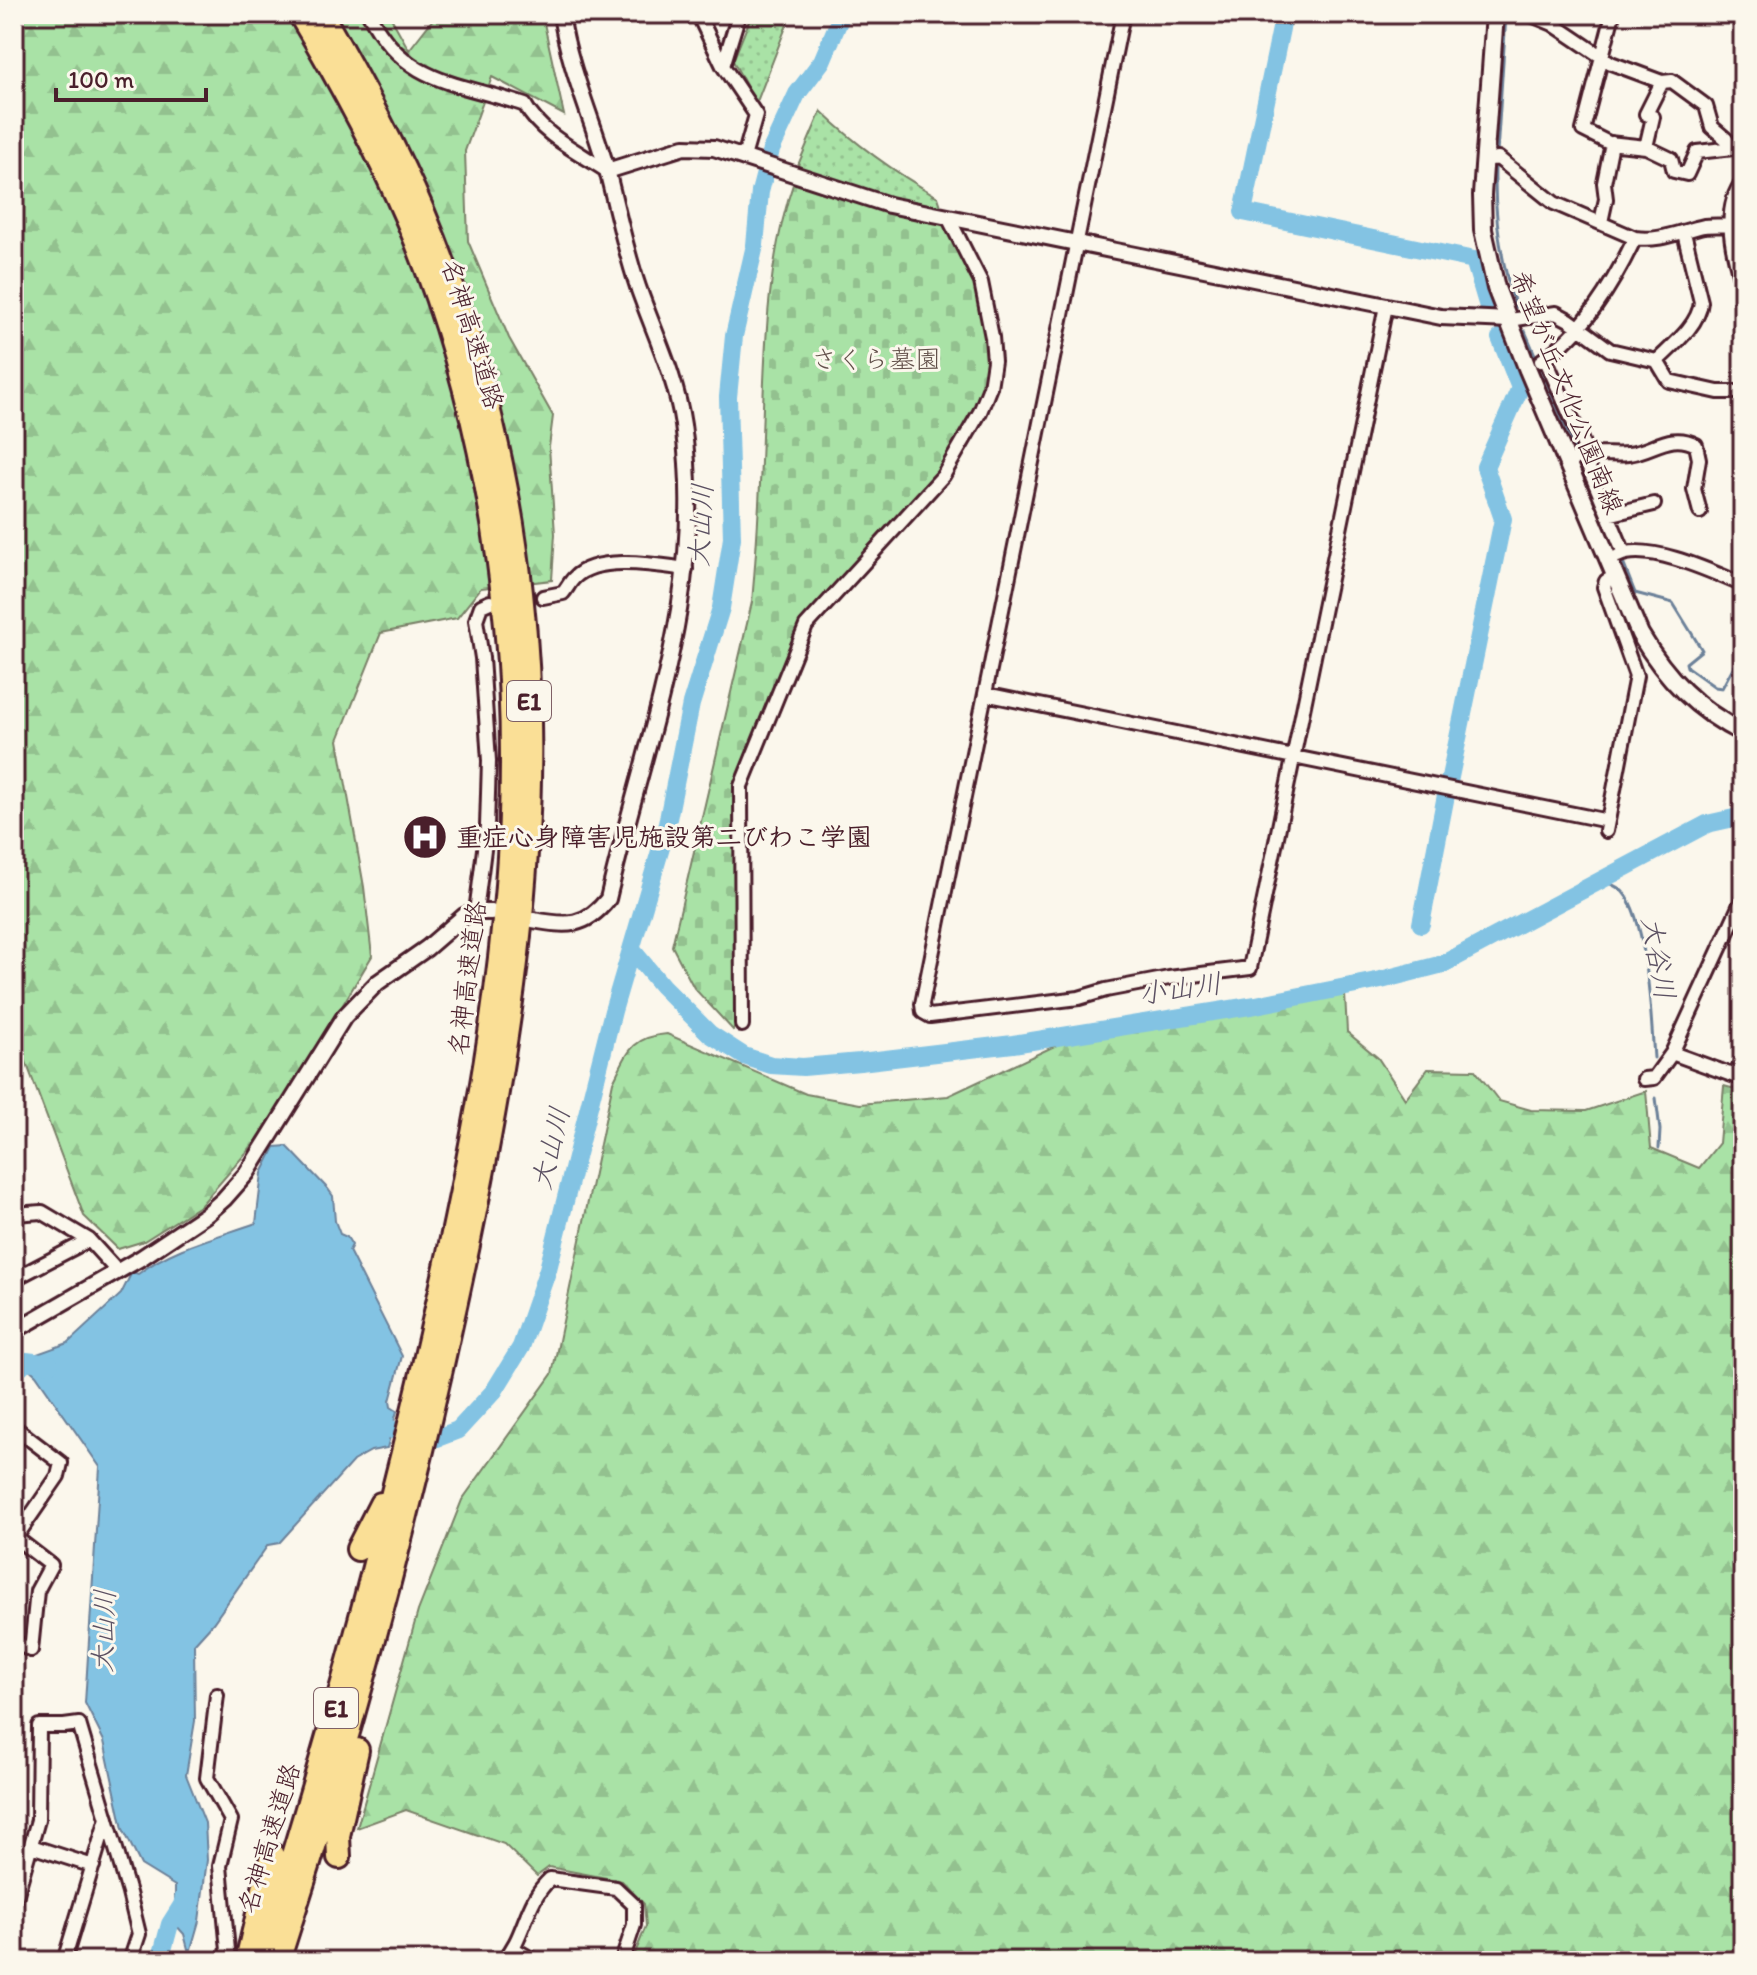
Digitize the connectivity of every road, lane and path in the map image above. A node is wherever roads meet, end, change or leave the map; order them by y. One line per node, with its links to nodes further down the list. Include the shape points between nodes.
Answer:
1 (300, 14): 64 (highway, 名神高速道路 / E1, via 378,156 435,294 461,379 503,592 511,830 498,970)
2 (321, 14): 64 (highway, 名神高速道路 / E1, via 425,215 479,375 509,508 528,664 528,831 513,986 488,1149)
3 (369, 14): 21 (street, via 397,56 452,84 525,105 532,119)
4 (561, 14): 21 (street, via 565,44)
5 (698, 14): 14 (street)
6 (739, 14): 14 (street)
7 (1123, 14): 28 (street)
8 (1495, 14): 20 (main road, 希望が丘文化公園南線)
9 (1529, 14): 13 (street)
10 (1613, 14): 13 (street)
11 (1736, 14): 12 (street)
12 (1743, 28)
13 (1603, 55): 15 (street); 16 (street, via 1583,130)
14 (723, 66): 19 (street, via 756,115)
15 (1662, 82): 17 (street, via 1646,114 1653,117); 18 (street, via 1672,81 1706,106 1712,127)
16 (1612, 143): 17 (street); 24 (street)
17 (1646, 147): 18 (street, via 1671,159 1674,171 1687,174 1697,152)
18 (1738, 147)
19 (746, 157): 21 (street, via 684,147); 23 (street, via 889,205)
20 (1483, 160): 24 (street, via 1498,158 1554,203); 31 (main road, 希望が丘文化公園南線, via 1483,230 1496,288)
21 (607, 171): 43 (street, via 683,425 689,494)
22 (1743, 181): 25 (street)
23 (948, 217): 28 (street); 54 (street, via 981,282 992,337 990,387 943,476 806,626 741,786)
24 (1601, 222): 27 (street)
25 (1730, 225): 26 (street); 29 (street)
26 (1684, 233): 27 (street); 34 (street, via 1700,310)
27 (1635, 238): 32 (street)
28 (1076, 243): 30 (street); 48 (street)
29 (1743, 288)
30 (1386, 306): 31 (street, via 1441,317); 50 (street)
31 (1510, 320): 32 (street, via 1556,313); 35 (main road, 希望が丘文化公園南線)
32 (1580, 328): 33 (street); 34 (street, via 1610,350)
33 (1545, 358): 35 (street); 37 (street)
34 (1657, 361): 36 (street, via 1669,381)
35 (1528, 370): 38 (main road, 希望が丘文化公園南線)
36 (1743, 392)
37 (1585, 455): 38 (street); 40 (street, via 1631,454 1667,440 1688,441 1696,445 1699,459 1694,489); 41 (street)
38 (1567, 463): 44 (main road, 希望が丘文化公園南線)
39 (1654, 504): 41 (street)
40 (1700, 512)
41 (1608, 515): 42 (street)
42 (1624, 553): 44 (street); 45 (street, via 1677,559)
43 (686, 569): 46 (street, via 631,561 610,564 582,572 563,593); 53 (street, via 665,678 608,899 574,924)
44 (1611, 569): 49 (main road, 希望が丘文化公園南線, via 1657,663 1696,704); 50 (street, via 1604,587 1636,676 1607,826)
45 (1743, 585)
46 (543, 597)
47 (490, 602): 52 (street, via 481,606 476,620 489,761)
48 (985, 694): 50 (street); 50 (street, via 922,1004 930,1016 1079,998 1169,978 1250,968)
49 (1743, 733)
50 (1294, 757)
51 (1743, 898): 55 (street)
52 (484, 912): 61 (street, via 464,916 354,1005 247,1173 207,1214)
53 (533, 920)
54 (742, 1025)
55 (1672, 1053): 57 (street); 58 (street, via 1654,1078)
56 (1743, 1058): 57 (street)
57 (1739, 1077)
58 (1644, 1079)
59 (14, 1214): 60 (street, via 42,1212)
60 (89, 1240): 61 (street); 62 (street)
61 (118, 1272): 63 (street)
62 (14, 1279)
63 (14, 1331)
64 (421, 1416): 66 (highway, 名神高速道路 / E1)
65 (14, 1427): 67 (street, via 61,1463 58,1476)
66 (412, 1454): 68 (highway); 69 (highway, 名神高速道路 / E1); 83 (highway, 名神高速道路 / E1)
67 (15, 1539): 70 (street, via 51,1565 37,1591 31,1650)
68 (358, 1549)
69 (396, 1553): 75 (highway, via 338,1836); 84 (highway, 名神高速道路 / E1)
70 (14, 1642)
71 (217, 1695): 81 (street, via 207,1778 231,1820 220,1866)
72 (107, 1818): 73 (street, via 79,1724 39,1726 38,1820); 76 (street); 80 (street, via 139,1934)
73 (31, 1846): 76 (street); 77 (street)
74 (272, 1855): 82 (highway)
75 (339, 1857)
76 (93, 1866): 79 (street)
77 (14, 1904)
78 (514, 1949): 85 (street); 86 (street); 87 (street, via 537,1891 550,1879 575,1881 616,1888 634,1905 634,1925)
79 (64, 1961)
80 (130, 1961)
81 (229, 1961)
82 (246, 1961)
83 (260, 1961)
84 (278, 1961)
85 (503, 1961)
86 (535, 1961)
87 (622, 1961)

